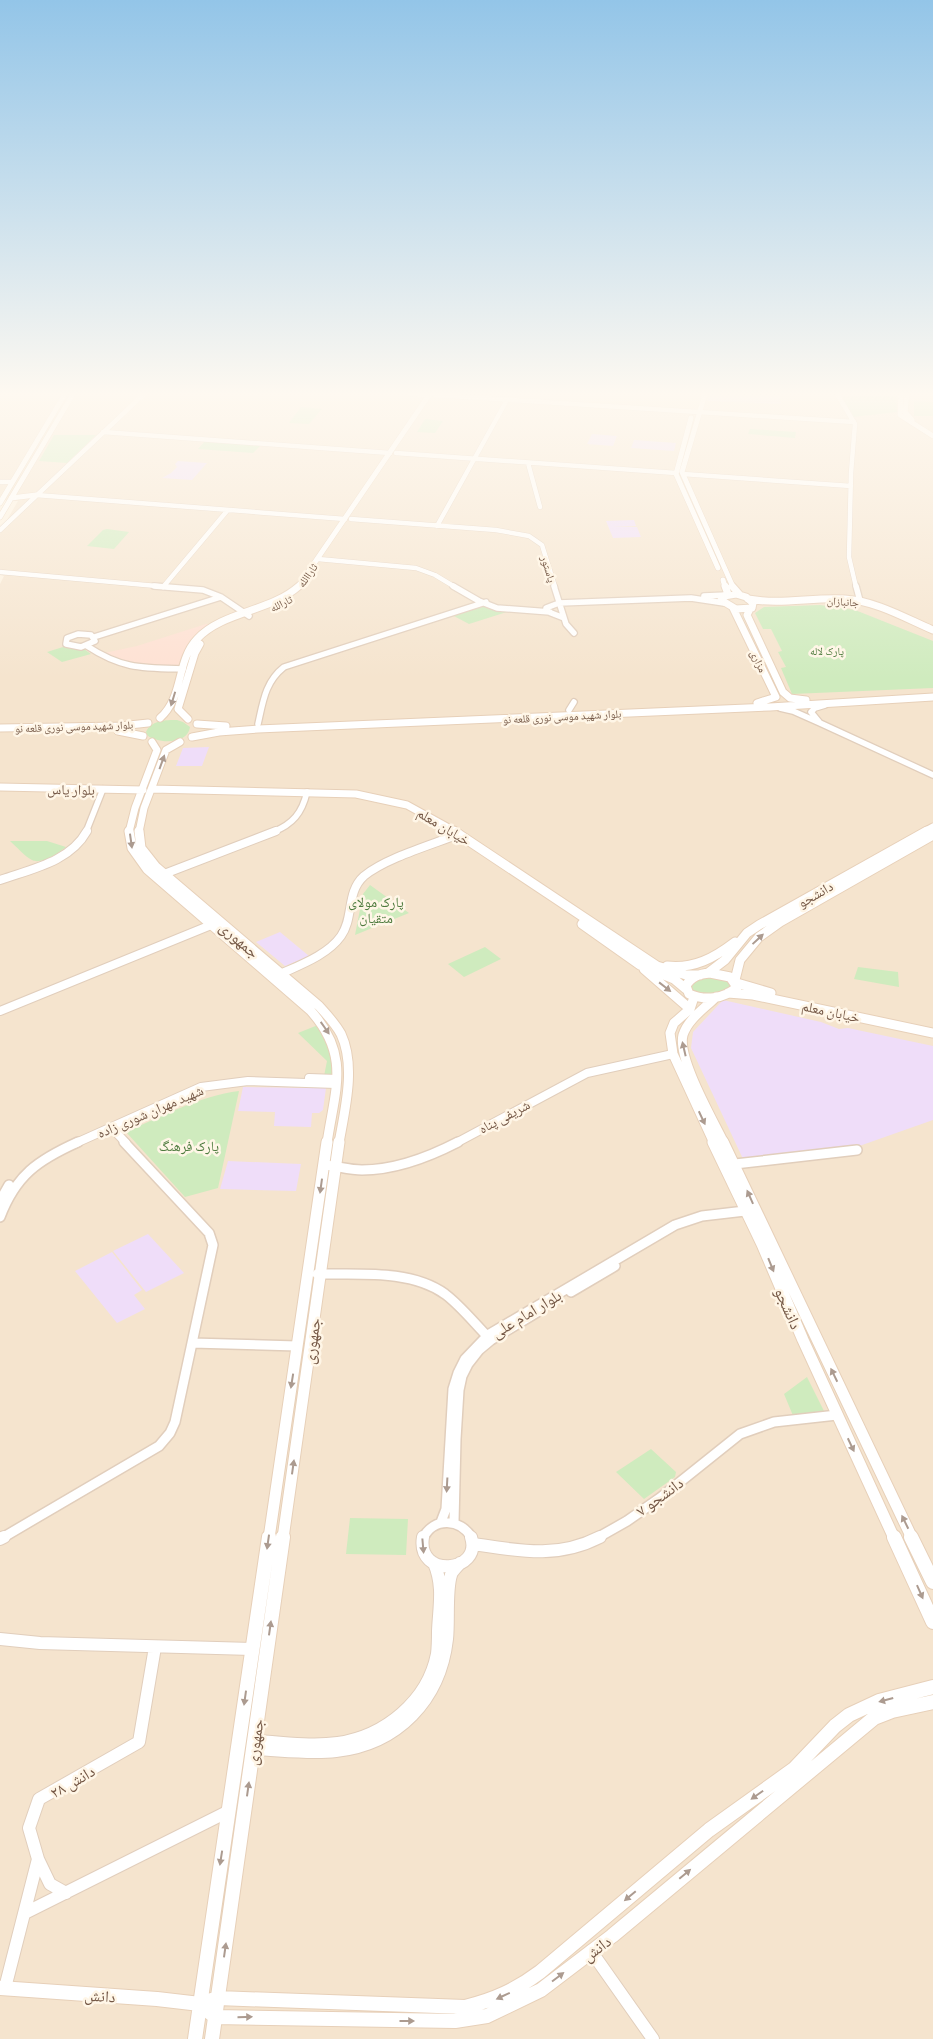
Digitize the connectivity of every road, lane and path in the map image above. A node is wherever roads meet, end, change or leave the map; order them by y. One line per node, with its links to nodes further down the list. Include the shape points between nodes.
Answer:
1 (8, 489): 12 (main road)
2 (17, 489): 10 (main road); 11 (main road)
3 (42, 489): 10 (street)
4 (368, 489): 16 (main road, ثارالله)
5 (457, 489): 17 (street)
6 (535, 489): 13 (street)
7 (685, 489): 19 (main road)
8 (687, 489): 20 (main road)
9 (851, 489): 30 (street, via 849,557)
10 (36, 495): 11 (main road); 14 (street, پاستور); 18 (street)
11 (11, 498): 15 (main road)
12 (0, 503)
13 (540, 507)
14 (227, 511): 16 (street, پاستور); 23 (street)
15 (0, 517)
16 (348, 519): 17 (street, پاستور); 21 (main road, ثارالله)
17 (437, 526): 29 (street, پاستور, via 509,531 538,541)
18 (0, 530)
19 (702, 531): 20 (main road); 24 (main road)
20 (709, 531): 25 (main road, via 733,587)
21 (324, 559): 31 (street, via 422,570); 36 (main road, ثارالله, via 300,593 283,604)
22 (0, 573): 23 (street)
23 (163, 587): 26 (street, via 203,590)
24 (727, 594): 25 (main road); 27 (street); 32 (main road, via 721,598)
25 (740, 595): 28 (main road)
26 (219, 598): 36 (street); 41 (street)
27 (667, 598): 29 (street); 32 (street)
28 (748, 599): 30 (main road, جانبازان, via 762,602); 34 (main road, via 754,605)
29 (559, 601): 35 (street); 37 (street, پاستور)
30 (860, 601): 38 (main road, جانبازان)
31 (485, 602): 35 (street, via 511,611); 60 (street, via 284,667 268,683)
32 (724, 603): 33 (main road)
33 (733, 608): 34 (main road, جانبازان); 47 (main road, مزاری)
34 (751, 609): 40 (main road, جانبازان, via 850,604); 45 (main road, via 747,615)
35 (548, 610): 37 (street)
36 (247, 614): 43 (main road, via 222,623 199,637 188,653)
37 (564, 618): 39 (street, پاستور)
38 (933, 630)
39 (574, 633)
40 (933, 635)
41 (94, 637): 42 (street, via 95,641); 42 (street, via 78,634 65,640 69,646)
42 (87, 646): 43 (street, via 122,666)
43 (186, 669): 55 (main road, one-way to 55, via 170,708); 56 (main road, via 178,709)
44 (933, 692): 46 (main road, بلوار شهید موسی نوری قلعه نو)
45 (786, 696): 47 (main road); 49 (main road)
46 (903, 696): 48 (main road, بلوار شهید موسی نوری قلعه نو); 49 (main road, بلوار شهید موسی نوری قلعه نو); 52 (main road, بلوار شهید موسی نوری قلعه نو)
47 (776, 697): 51 (main road)
48 (933, 697)
49 (806, 700): 51 (main road, بلوار شهید موسی نوری قلعه نو)
50 (574, 702): 54 (street)
51 (757, 703): 54 (main road, بلوار شهید موسی نوری قلعه نو)
52 (832, 704): 53 (main road, بلوار شهید موسی نوری قلعه نو); 58 (street, via 821,705 811,712)
53 (770, 707): 58 (street, via 787,709); 62 (main road, بلوار شهید موسی نوری قلعه نو)
54 (569, 710): 60 (main road, بلوار شهید موسی نوری قلعه نو)
55 (160, 718): 56 (main road); 57 (main road, بلوار شهید موسی نوری قلعه نو)
56 (188, 718): 59 (main road)
57 (148, 723): 61 (main road, بلوار شهید موسی نوری قلعه نو); 64 (main road, via 142,730)
58 (820, 723): 68 (street)
59 (196, 724): 62 (main road, بلوار شهید موسی نوری قلعه نو); 65 (main road, via 198,730)
60 (258, 724): 62 (main road, بلوار شهید موسی نوری قلعه نو)
61 (0, 728)
62 (218, 729): 65 (main road, بلوار شهید موسی نوری قلعه نو)
63 (0, 732): 64 (main road, بلوار شهید موسی نوری قلعه نو, via 120,731)
64 (143, 736): 66 (main road)
65 (192, 737): 67 (main road)
66 (152, 742): 67 (main road); 73 (main road, جمهوری, via 157,750)
67 (180, 742): 73 (main road, جمهوری, one-way to 67, via 166,750)
68 (933, 775)
69 (0, 787): 70 (main road, بلوار یاس)
70 (67, 790): 71 (main road, بلوار یاس); 72 (main road, بلوار یاس)
71 (0, 791)
72 (100, 791): 73 (main road, بلوار یاس); 79 (street, via 82,840 63,856)
73 (147, 791): 74 (main road, خیابان معلم); 78 (main road, جمهوری, via 139,840)
74 (306, 794): 76 (main road, خیابان معلم, via 386,803 416,813); 78 (street, via 302,810 293,822)
75 (933, 827): 81 (main road, دانشجو)
76 (456, 836): 84 (main road, خیابان معلم); 86 (street, via 371,871 357,883 345,931 336,943); 86 (street, via 374,872 357,892 350,932 340,944 325,956)
77 (933, 836): 83 (main road, دانشجو, one-way to 77, via 759,937 780,922)
78 (160, 876): 80 (main road, جمهوری, via 168,891); 86 (main road, جمهوری)
79 (0, 879)
80 (211, 924): 86 (main road, جمهوری); 93 (street)
81 (748, 933): 82 (main road, دانشجو); 84 (main road, via 716,957 701,963 673,967)
82 (729, 956): 83 (main road); 85 (main road, دانشجو)
83 (740, 960): 87 (main road, دانشجو)
84 (644, 962): 85 (main road, خیابان معلم, via 686,975); 88 (main road, خیابان معلم, via 674,979); 92 (main road, one-way to 92)
85 (704, 974): 87 (main road, خیابان معلم, via 726,975); 88 (main road, دانشجو, via 689,980)
86 (276, 976): 97 (main road, جمهوری, via 333,1021 343,1037 349,1058)
87 (736, 981): 89 (main road, via 736,989); 91 (main road, خیابان معلم)
88 (690, 993): 90 (main road, خیابان معلم, via 706,999); 92 (main road, دانشجو)
89 (728, 993): 90 (main road, خیابان معلم); 91 (main road, خیابان معلم)
90 (716, 996): 98 (main road, دانشجو, one-way to 90, via 681,1045 682,1035)
91 (782, 998): 94 (main road, خیابان معلم); 95 (main road, خیابان معلم)
92 (690, 1009): 96 (main road, دانشجو, via 674,1022 670,1033)
93 (0, 1011)
94 (933, 1027)
95 (933, 1033)
96 (673, 1054): 98 (main road, دانشجو); 103 (street, شریفی پناه, via 587,1073 417,1161 365,1170)
97 (342, 1082): 99 (street, شهید مهران شوری زاده, via 248,1081 201,1087); 100 (street, شهید مهران شوری زاده, via 246,1077 216,1079 198,1084); 103 (main road, جمهوری)
98 (696, 1094): 102 (main road, دانشجو); 105 (main road, دانشجو, one-way to 105)
99 (112, 1127): 100 (street, شهید مهران شوری زاده); 110 (street, via 209,1233 213,1245)
100 (62, 1147): 104 (street, شهید مهران شوری زاده, via 22,1169); 106 (street, شهید مهران شوری زاده, via 26,1171 10,1192)
101 (857, 1150): 102 (street)
102 (735, 1164): 113 (main road, دانشجو, one-way to 102)
103 (330, 1166): 107 (main road, جمهوری, one-way to 107); 108 (main road, جمهوری)
104 (0, 1201)
105 (741, 1213): 109 (street, بلوار امام علی, via 679,1228); 112 (main road, دانشجو, one-way to 112, via 762,1244)
106 (0, 1217)
107 (308, 1274): 108 (street); 111 (main road, جمهوری)
108 (320, 1274): 109 (street, via 407,1278 433,1287 445,1294); 128 (main road, جمهوری, one-way to 108)
109 (489, 1337): 117 (street, بلوار امام علی, one-way to 117, via 468,1354 456,1375 446,1509); 118 (street, بلوار امام علی, via 468,1364 459,1390)
110 (192, 1343): 111 (street); 119 (street, via 175,1422 158,1446 125,1469)
111 (297, 1346): 127 (main road, جمهوری, one-way to 127)
112 (837, 1415): 114 (main road, دانشجو, one-way to 114); 120 (street, دانشجو ۷, via 771,1424 742,1433 674,1486 590,1542 562,1551 527,1552)
113 (883, 1475): 114 (main road, via 878,1482); 115 (main road, دانشجو)
114 (867, 1480): 116 (main road, دانشجو)
115 (892, 1494): 116 (main road, via 881,1490); 123 (main road, دانشجو, one-way to 115)
116 (875, 1496): 124 (main road, دانشجو, one-way to 124)
117 (441, 1522): 118 (street); 121 (street, one-way to 121, via 429,1528 421,1544 424,1555)
118 (454, 1522): 120 (street, via 466,1528)
119 (0, 1538)
120 (474, 1544): 122 (street, via 470,1555)
121 (434, 1563): 122 (street, via 447,1566); 131 (street, via 442,1582 436,1657 426,1684 406,1711 359,1739 324,1744)
122 (460, 1563): 131 (street, via 451,1574 440,1673 424,1703 412,1717 361,1747 323,1752)
123 (933, 1582)
124 (933, 1622)
125 (0, 1639): 126 (street)
126 (155, 1647): 127 (street); 135 (street, دانش ۲۸, via 139,1742 39,1799 29,1828)
127 (252, 1649): 128 (main road); 132 (main road, جمهوری, one-way to 132)
128 (267, 1650): 131 (main road, جمهوری)
129 (933, 1687): 133 (main road, دانش, one-way to 133, via 880,1701 849,1715 834,1726 794,1770)
130 (933, 1702): 134 (main road, دانش, via 874,1718)
131 (254, 1745): 140 (main road, جمهوری, one-way to 131)
132 (229, 1811): 136 (street); 141 (main road, جمهوری, one-way to 141)
133 (733, 1812): 134 (main road); 142 (main road, دانش, one-way to 142, via 516,1990 496,2000 465,2007)
134 (744, 1826): 138 (main road, دانش, one-way to 134)
135 (38, 1858): 136 (street, via 49,1885); 137 (street, دانش ۲۸)
136 (66, 1893): 137 (street)
137 (25, 1913): 139 (street, دانش ۲۸)
138 (592, 1952): 144 (main road, دانش, one-way to 138, via 455,2021 487,2016 541,1990); 147 (street)
139 (2, 1988): 141 (main road, دانش, via 157,1998)
140 (218, 1998): 141 (main road, دانش); 142 (main road, دانش); 143 (main road, جمهوری)
141 (200, 2004): 143 (main road); 145 (main road, جمهوری)
142 (372, 2005): 144 (main road)
143 (215, 2017): 144 (main road, دانش, one-way to 144); 146 (main road, جمهوری)
144 (370, 2021)
145 (195, 2039)
146 (212, 2039)
147 (653, 2039)

